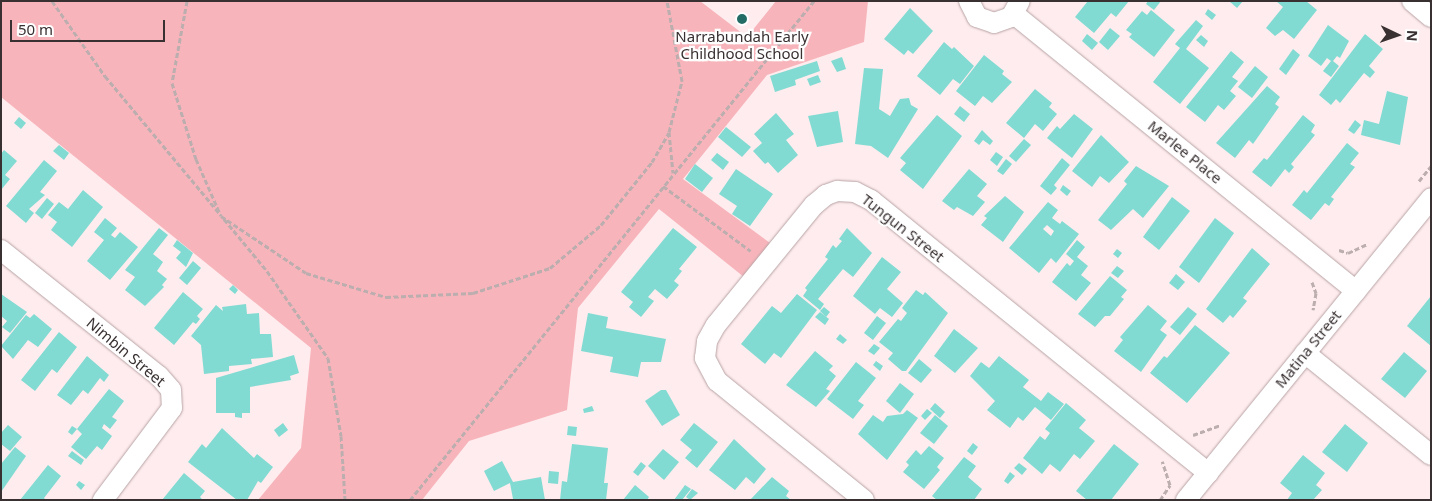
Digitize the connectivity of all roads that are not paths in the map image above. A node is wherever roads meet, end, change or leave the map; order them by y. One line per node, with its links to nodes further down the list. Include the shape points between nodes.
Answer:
1 (969, 1): 3 (street, Marlee Place, via 974,14 985,22 1003,22)
2 (1412, 1): 4 (street)
3 (1017, 8): 7 (street, Marlee Place)
4 (1431, 17)
5 (1431, 198): 7 (street, Matina Street)
6 (1, 250): 11 (street, Nimbin Street, via 159,376 171,390 172,408)
7 (1356, 291): 8 (street, Matina Street)
8 (1305, 353): 9 (street); 10 (street, Matina Street)
9 (1431, 456)
10 (1208, 473): 12 (street, Tungun Street, via 860,194 837,191 821,198 766,263 709,335 705,352 708,369 717,381); 13 (street, Matina Street)
11 (103, 500)
12 (864, 500)
13 (1186, 500)

